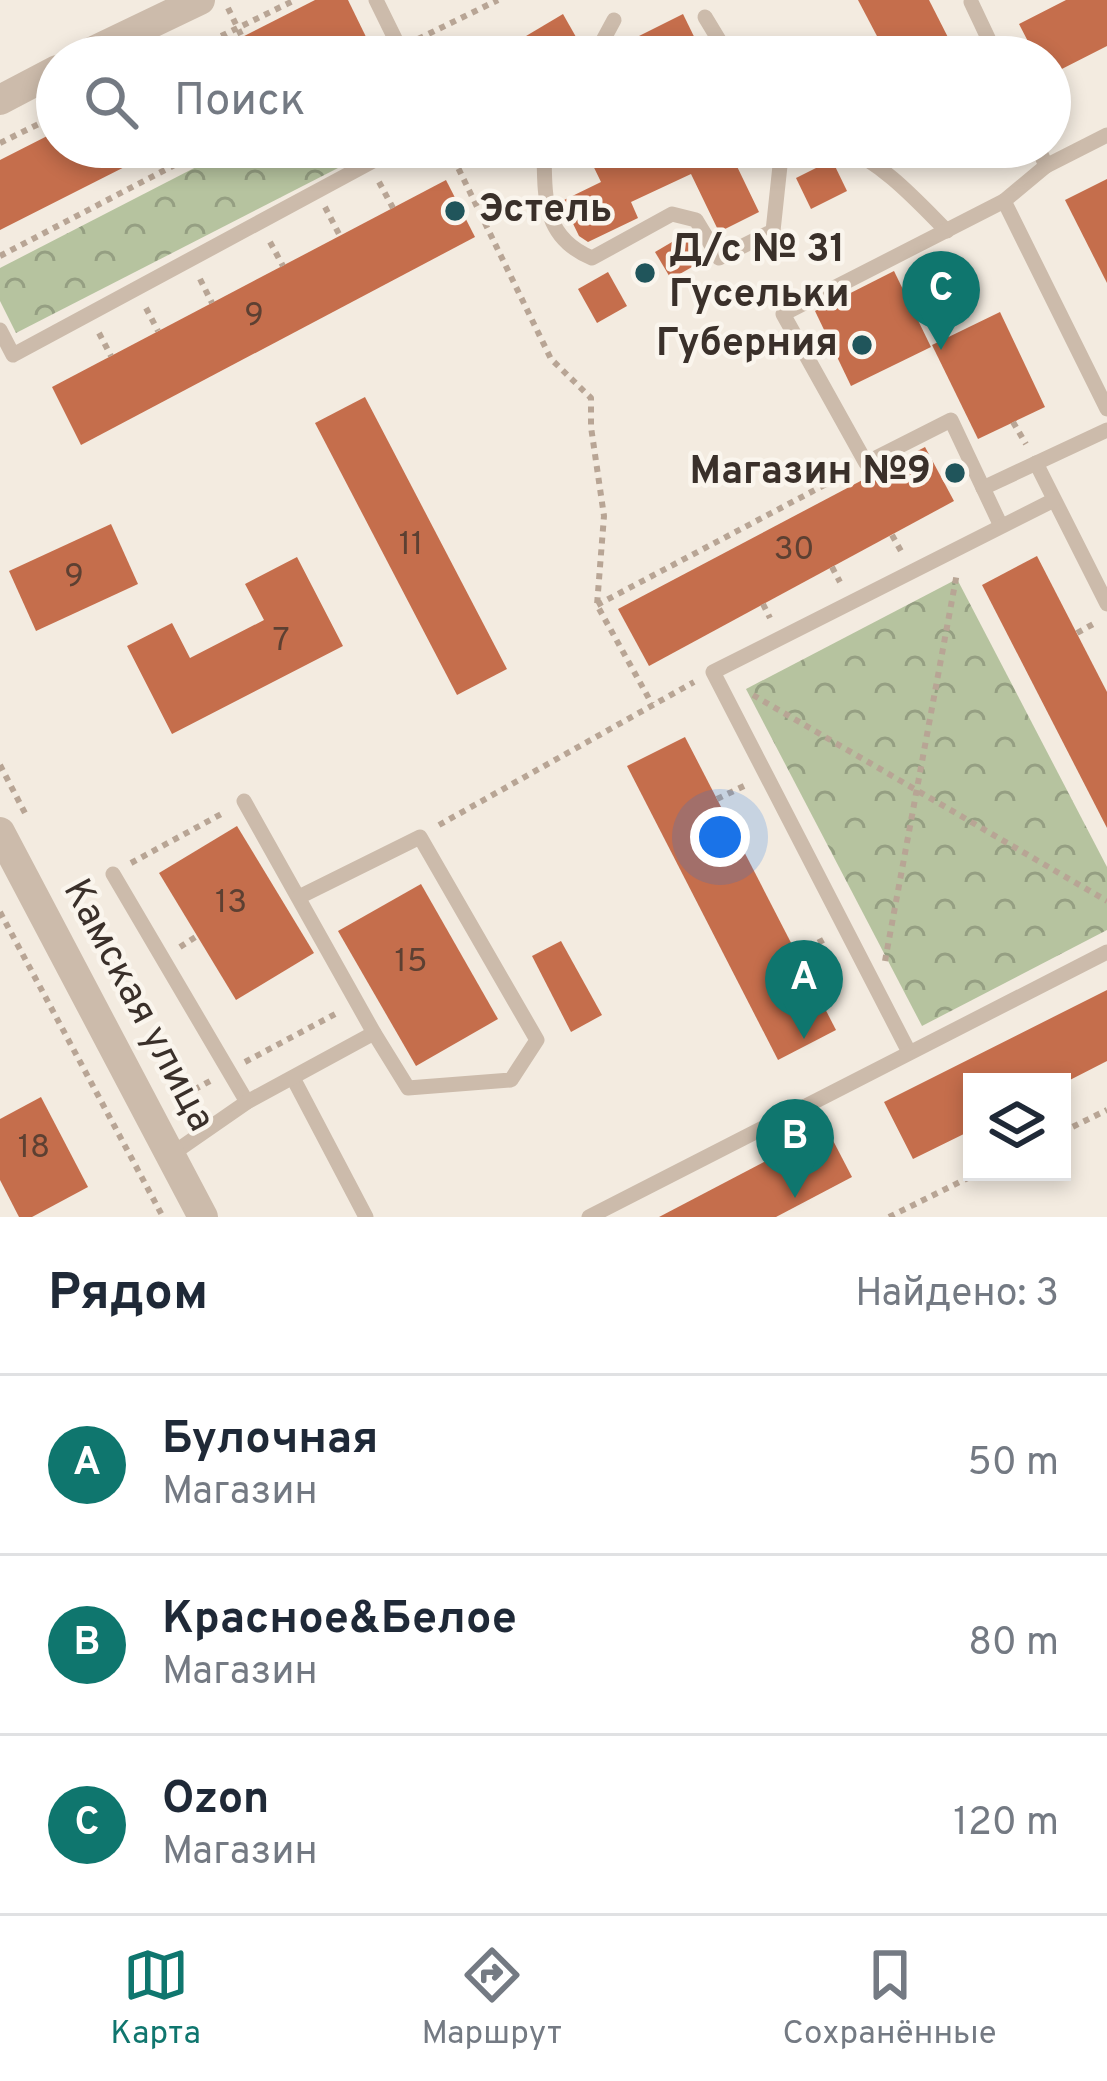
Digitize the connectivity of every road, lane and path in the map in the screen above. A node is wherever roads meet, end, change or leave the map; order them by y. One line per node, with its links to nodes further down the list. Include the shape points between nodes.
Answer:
1 (200, 0): 10 (street)
2 (224, 0): 9 (path)
3 (295, 0): 9 (path)
4 (376, 0): 13 (lane)
5 (498, 0): 14 (path)
6 (972, 0): 17 (lane)
7 (705, 17): 16 (lane)
8 (614, 20): 15 (lane)
9 (238, 28): 11 (path); 12 (path)
10 (125, 36)
11 (223, 36)
12 (242, 36)
13 (394, 36)
14 (432, 36)
15 (605, 36)
16 (717, 36)
17 (988, 36)
18 (36, 81): 19 (street)
19 (0, 100)
20 (0, 123): 23 (path)
21 (36, 125): 23 (path)
22 (1107, 135): 26 (lane)
23 (10, 138): 24 (path); 25 (path)
24 (0, 143)
25 (17, 151)
26 (1071, 153)
27 (169, 168): 36 (path)
28 (360, 168): 37 (lane, via 13,355)
29 (458, 168): 47 (path, via 551,358 591,398 604,516)
30 (544, 168): 31 (lane, via 545,202 569,248 592,258 672,214 697,220 719,258 773,231)
31 (780, 168)
32 (877, 168): 35 (lane)
33 (1044, 168): 34 (lane)
34 (1004, 201): 35 (lane); 38 (lane)
35 (947, 231): 40 (lane, via 783,314)
36 (0, 256)
37 (0, 330)
38 (1107, 409)
39 (1107, 430): 41 (lane)
40 (866, 463): 42 (lane, via 951,420); 47 (path)
41 (1036, 463): 42 (lane); 43 (lane)
42 (983, 488): 44 (lane)
43 (1054, 500): 44 (lane); 46 (lane)
44 (1000, 526): 45 (lane)
45 (963, 544): 50 (lane); 53 (path)
46 (1107, 604)
47 (597, 605): 51 (path)
48 (1107, 617): 49 (path)
49 (1077, 633)
50 (713, 672): 51 (path); 52 (lane); 53 (path)
51 (652, 704): 57 (path)
52 (766, 774): 54 (path); 62 (lane)
53 (919, 793): 60 (path); 65 (path)
54 (717, 800)
55 (244, 801): 58 (path); 59 (lane)
56 (0, 832): 75 (street, Камская улица)
57 (420, 837): 59 (lane); 67 (lane, via 537,1040 511,1080 409,1088)
58 (112, 874): 69 (lane)
59 (299, 897): 66 (lane)
60 (1107, 902)
61 (0, 912): 77 (path)
62 (845, 928): 64 (path); 65 (lane)
63 (1107, 952): 68 (lane)
64 (796, 954)
65 (879, 994): 68 (lane)
66 (358, 1003): 67 (lane); 69 (path)
67 (374, 1033): 70 (lane)
68 (909, 1052): 80 (lane)
69 (229, 1071): 71 (path); 72 (lane)
70 (293, 1078): 72 (lane); 79 (lane)
71 (173, 1101)
72 (247, 1102): 75 (lane)
73 (1107, 1110): 74 (path)
74 (1071, 1128)
75 (172, 1154): 78 (street, Камская улица)
76 (963, 1180): 81 (path)
77 (163, 1217)
78 (203, 1217)
79 (366, 1217)
80 (589, 1217)
81 (889, 1217)

